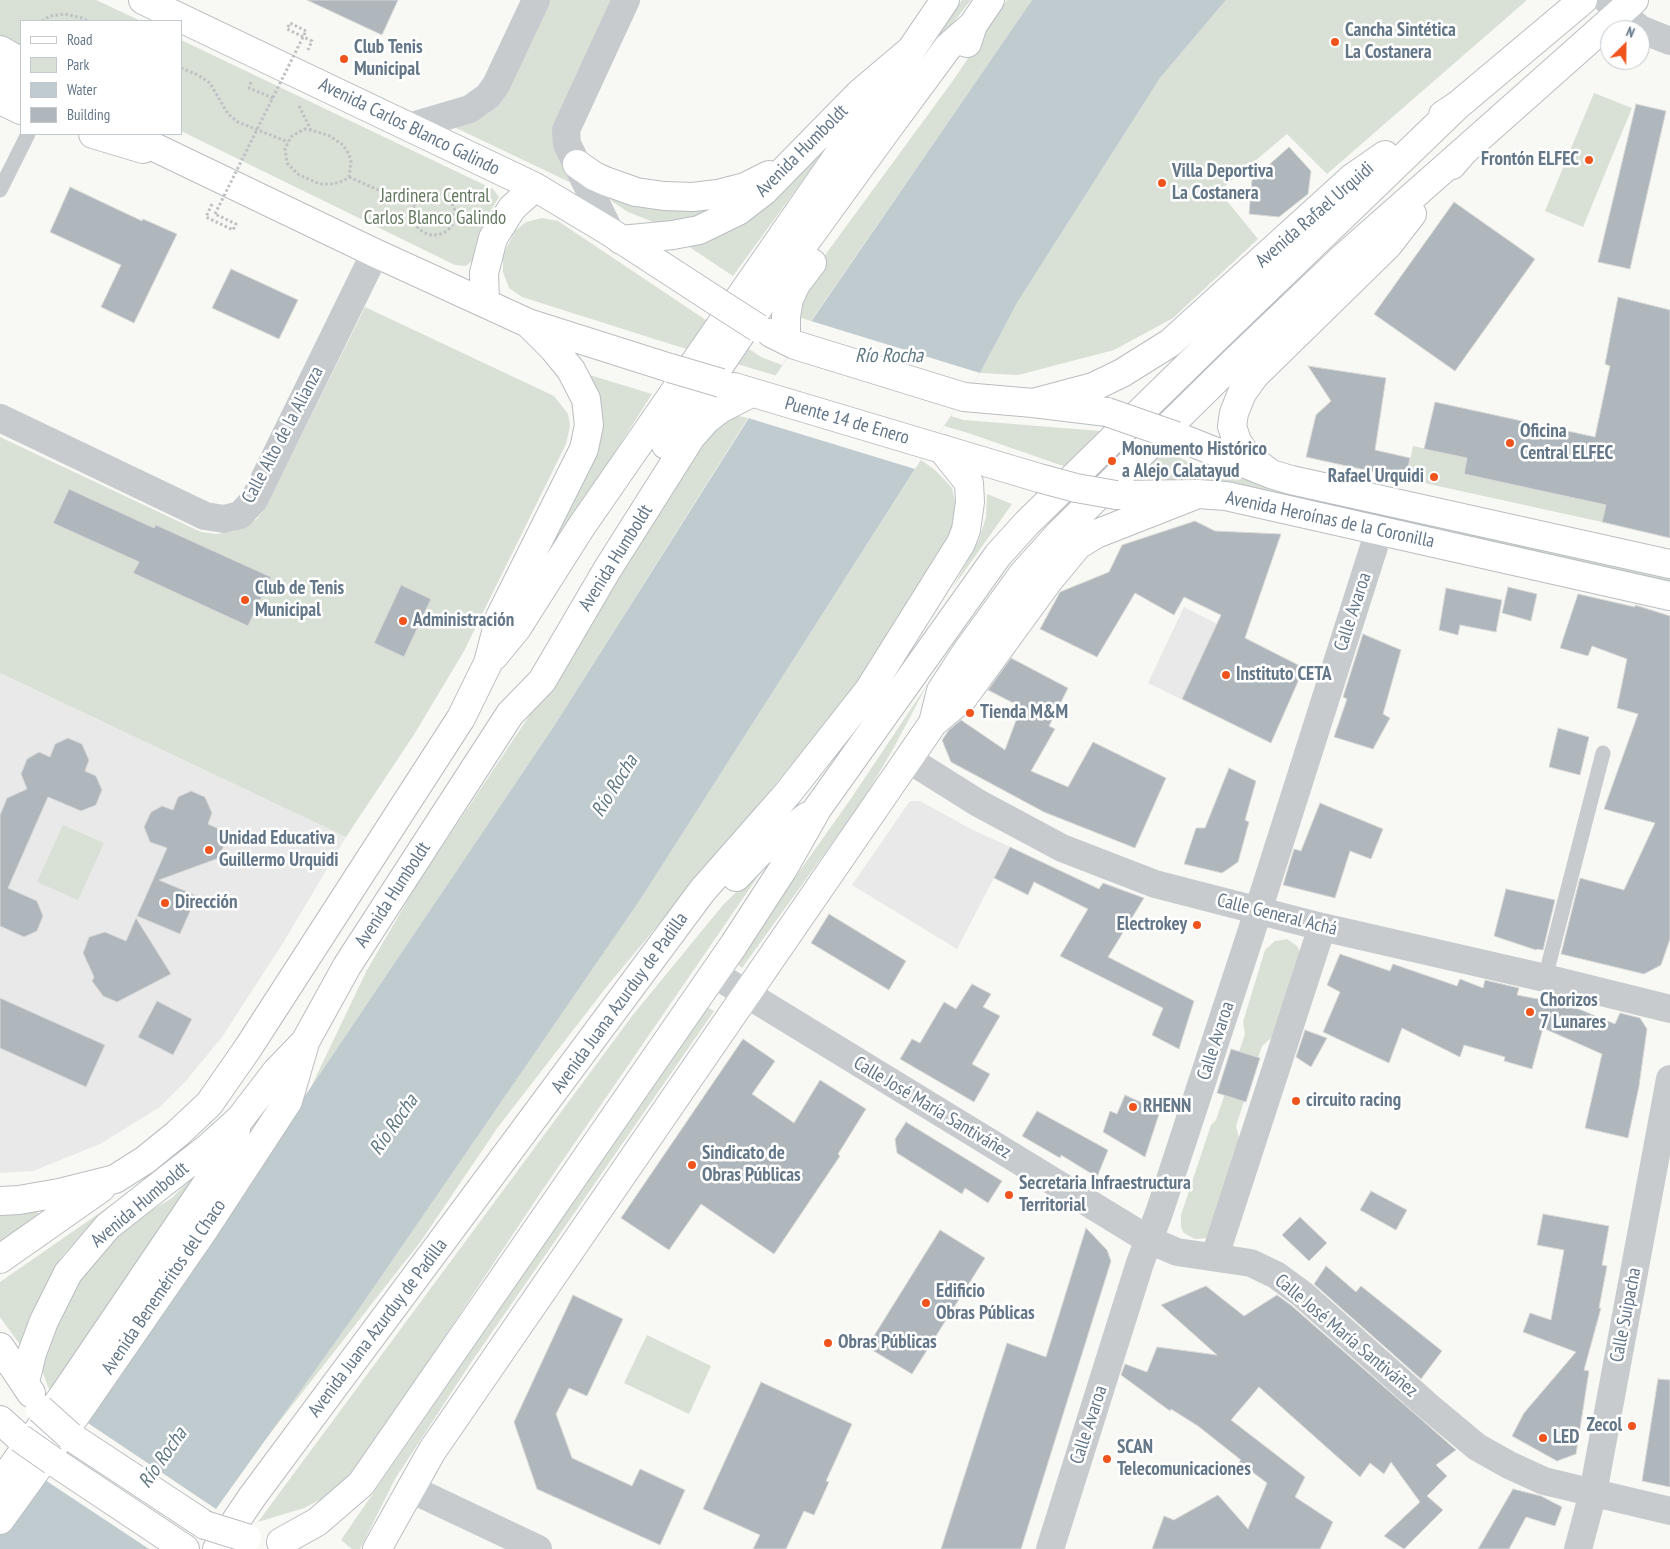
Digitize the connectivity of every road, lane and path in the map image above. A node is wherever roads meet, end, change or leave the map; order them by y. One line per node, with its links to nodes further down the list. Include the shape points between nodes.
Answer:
1 (536, 0): 23 (street, via 488,96 470,109)
2 (626, 0): 32 (street, via 566,130 566,144)
3 (944, 0): 14 (main road, Avenida Humboldt)
4 (990, 0): 10 (main road)
5 (1583, 0): 21 (main road, Avenida Rafael Urquidi)
6 (154, 2): 23 (main road, Avenida Carlos Blanco Galindo)
7 (1621, 4): 12 (street, via 1640,29); 30 (main road)
8 (44, 20): 9 (path, via 65,14)
9 (86, 20)
10 (973, 25): 43 (main road, via 960,62 796,284 787,308); 54 (main road, via 948,47 918,87 769,292 685,415 526,670)
11 (312, 41): 38 (path, bridge, via 287,29 290,23 306,31 216,214 236,224 233,230)
12 (1670, 41)
13 (0, 50): 15 (main road)
14 (911, 50): 33 (main road, Avenida Humboldt, via 859,94); 53 (main road, via 581,527 517,628)
15 (20, 61)
16 (182, 68): 29 (path, via 210,83 228,114 238,122)
17 (0, 73): 18 (main road)
18 (20, 83)
19 (0, 100): 22 (main road)
20 (295, 102): 24 (path)
21 (1458, 105): 45 (main road, Avenida Rafael Urquidi, via 1352,178 1170,343 1122,373 1093,386); 58 (main road, via 1027,523 987,570)
22 (20, 110)
23 (409, 127): 35 (main road, Avenida Carlos Blanco Galindo)
24 (312, 130): 29 (path, via 298,131); 34 (path, via 343,145 351,161)
25 (28, 135): 36 (lane)
26 (96, 135): 31 (main road)
27 (129, 135): 31 (main road)
28 (141, 135): 31 (main road)
29 (288, 142): 34 (path, via 285,149 287,163 299,174 320,184 333,184)
30 (1464, 151): 48 (main road, via 1388,245 1255,375 1242,393 1232,426 1237,442 1247,456); 55 (main road, via 1345,256 1235,360 1060,533 1023,574 967,651 941,691)
31 (185, 162): 40 (main road)
32 (577, 164): 33 (main road, via 594,176 636,192 693,198 745,187); 39 (street)
33 (786, 166): 39 (main road, Avenida Humboldt, via 764,191 738,210 699,230 673,235)
34 (348, 176): 37 (path)
35 (535, 187): 39 (main road, Avenida Carlos Blanco Galindo); 41 (main road, via 512,208 493,238 484,273)
36 (0, 190)
37 (415, 206): 37 (path, via 423,196 442,195 448,198 454,210 452,224 442,233 428,234 414,219)
38 (206, 217)
39 (616, 236): 43 (main road, Avenida Carlos Blanco Galindo, bridge, via 758,328)
40 (375, 253): 41 (main road); 46 (street, Calle Alto de la Alianza, via 254,500 240,515 224,519 205,516)
41 (485, 303): 42 (main road)
42 (528, 323): 44 (main road, bridge); 53 (main road, Avenida Humboldt, via 571,370 586,399 589,425 584,449 500,617)
43 (791, 342): 45 (main road, Avenida Heroínas de la Coronilla, via 964,397)
44 (756, 395): 47 (main road, Puente 14 de Enero); 54 (main road, Avenida Humboldt, via 720,409 691,437 542,681)
45 (1033, 403): 48 (main road, Avenida Heroínas de la Coronilla, bridge, via 1107,412)
46 (0, 418)
47 (936, 447): 49 (main road, Avenida Heroínas de la Coronilla, bridge, via 1076,488 1116,495); 65 (main road, Avenida Juana Azurduy de Padilla, via 969,483 969,518 961,543 869,690 788,792 702,891)
48 (1271, 474): 51 (main road, Avenida Heroínas de la Coronilla)
49 (1198, 494): 50 (main road, Avenida Heroínas de la Coronilla, via 1261,503); 55 (main road, via 1096,534 1078,545 963,698)
50 (1379, 531): 52 (main road, Avenida Heroínas de la Coronilla); 59 (street, Calle Avaroa)
51 (1670, 564)
52 (1670, 596)
53 (488, 663): 67 (main road, Avenida Humboldt, via 461,718)
54 (510, 714): 66 (main road, Avenida Humboldt, via 347,966)
55 (933, 723): 57 (main road)
56 (1603, 753): 62 (lane)
57 (908, 759): 59 (street, Calle General Achá, via 978,803 1062,848 1156,884); 63 (main road)
58 (817, 810): 61 (main road, via 783,869); 65 (main road, via 759,853)
59 (1258, 910): 60 (street, Calle General Achá); 72 (street, Calle Avaroa)
60 (1322, 927): 62 (street, Calle General Achá); 73 (street)
61 (714, 974): 63 (street, Calle José María Santiváñez); 83 (main road, via 361,1484 317,1522)
62 (1545, 978): 64 (street, Calle General Achá)
63 (747, 994): 72 (street, Calle José María Santiváñez); 79 (main road, via 432,1451)
64 (1670, 1009)
65 (606, 1022): 85 (main road, Avenida Juana Azurduy de Padilla, via 258,1489)
66 (305, 1042): 69 (main road, Avenida Humboldt, via 276,1072); 82 (main road, Avenida Beneméritos del Chaco, via 288,1101 203,1231)
67 (248, 1048): 69 (main road, Avenida Beneméritos del Chaco); 70 (main road, Avenida Humboldt, via 209,1104 145,1160)
68 (1670, 1079): 80 (street, Calle Suipacha)
69 (240, 1119): 76 (main road, Avenida Humboldt, via 108,1226 68,1273 44,1321); 78 (main road, Avenida Beneméritos del Chaco, via 216,1170)
70 (115, 1179): 71 (main road, Avenida Humboldt, via 59,1193); 74 (main road)
71 (0, 1201)
72 (1149, 1240): 73 (street, Calle José María Santiváñez, via 1177,1252); 88 (street, Calle Avaroa)
73 (1215, 1256): 80 (street, Calle José María Santiváñez, via 1251,1263 1276,1275 1477,1447 1544,1481)
74 (0, 1260)
75 (0, 1347): 76 (main road)
76 (25, 1382): 83 (main road, bridge, via 40,1410 70,1436 205,1525)
77 (10, 1429): 84 (main road, bridge)
78 (0, 1484)
79 (411, 1489): 86 (main road); 87 (street)
80 (1593, 1493): 81 (street, Calle José María Santiváñez); 89 (street, Calle Suipacha)
81 (1670, 1512)
82 (0, 1520)
83 (271, 1544)
84 (185, 1549)
85 (217, 1549)
86 (377, 1549)
87 (538, 1549)
88 (1050, 1549)
89 (1578, 1549)

